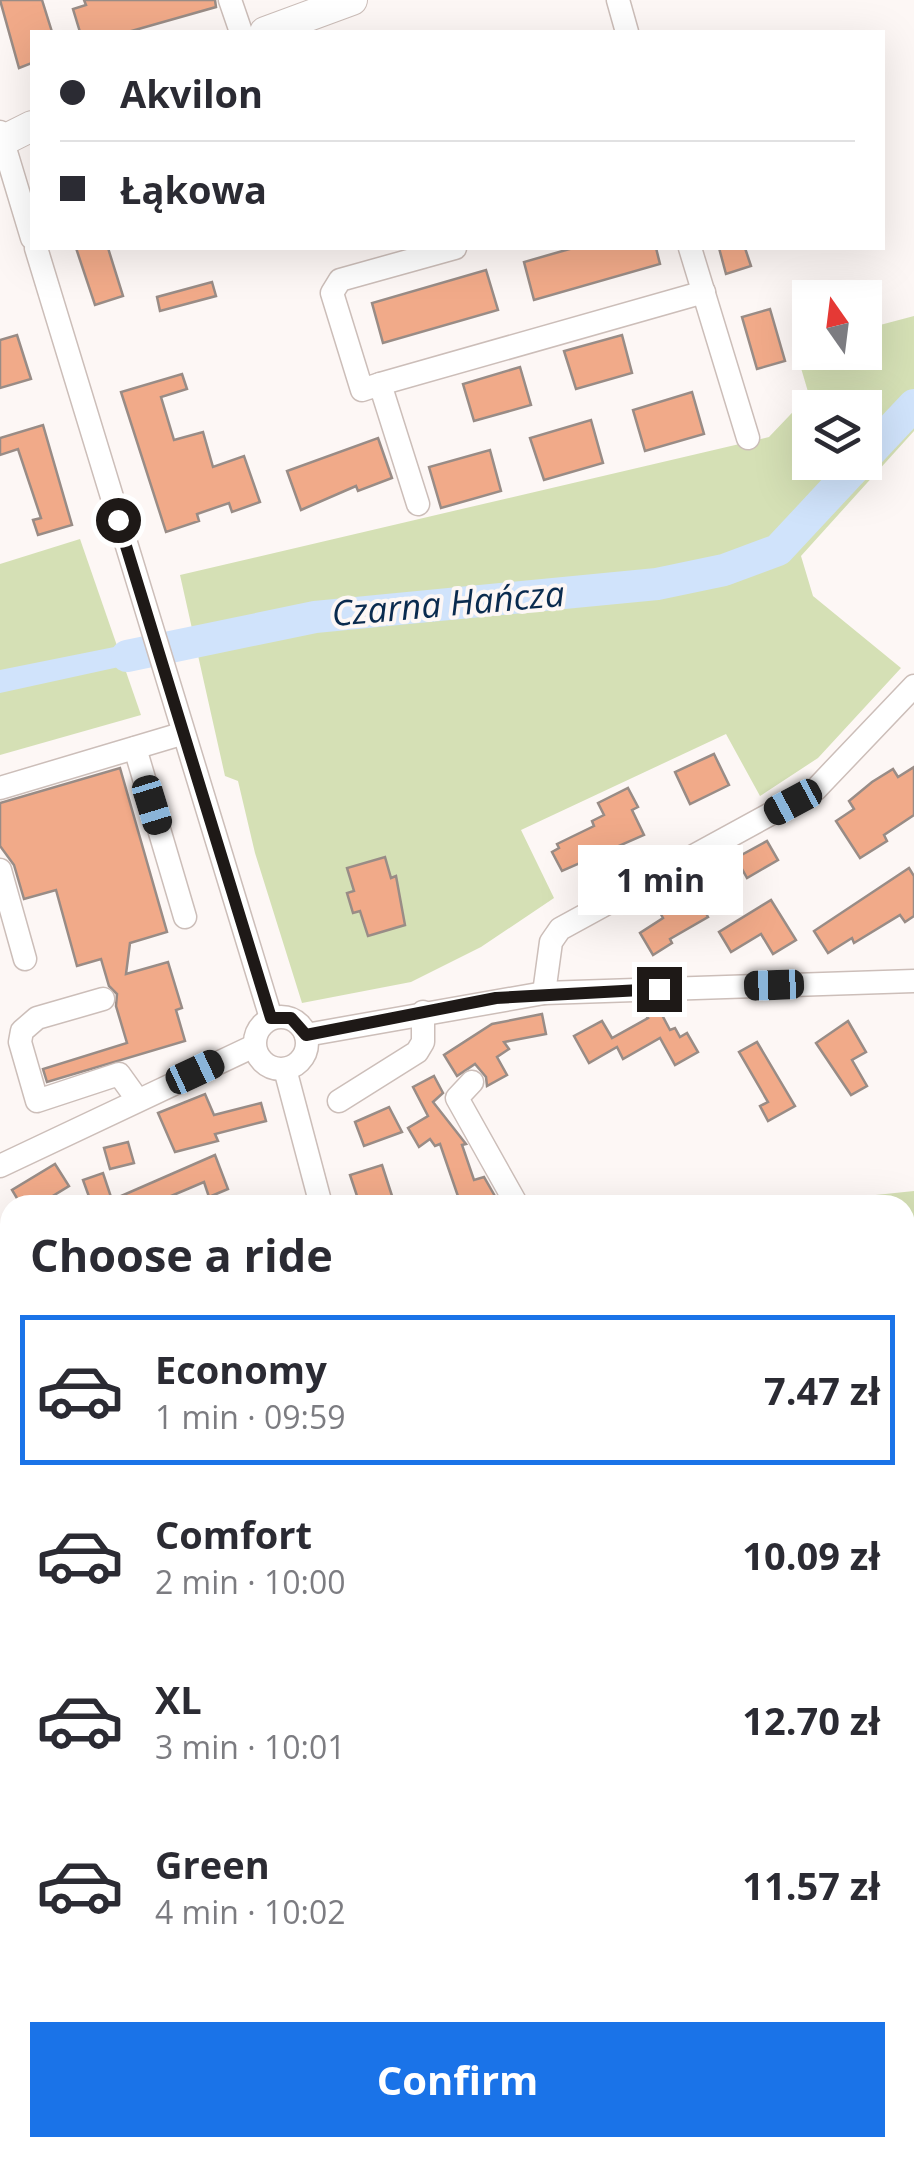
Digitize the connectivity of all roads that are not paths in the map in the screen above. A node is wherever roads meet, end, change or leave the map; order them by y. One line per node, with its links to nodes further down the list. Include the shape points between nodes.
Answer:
1 (230, 0): 4 (street)
2 (350, 0): 5 (main road)
3 (618, 0): 6 (street)
4 (239, 30)
5 (270, 30)
6 (626, 30)
7 (30, 127): 8 (main road)
8 (1, 138): 9 (street)
9 (30, 232)
10 (37, 250): 18 (street)
11 (448, 250): 14 (street, via 333,287 362,390)
12 (691, 250): 13 (street)
13 (704, 292): 14 (street); 15 (street)
14 (380, 384): 16 (street)
15 (748, 438)
16 (418, 504)
17 (914, 686): 25 (street, via 816,789 560,928 548,954)
18 (182, 734): 19 (street); 28 (street)
19 (135, 748): 20 (street); 22 (street)
20 (0, 788)
21 (0, 870): 23 (street)
22 (185, 916)
23 (25, 959)
24 (914, 981): 25 (street)
25 (544, 993): 27 (street)
26 (103, 999): 33 (street, via 37,1018 22,1032 37,1100 118,1074)
27 (423, 1012): 29 (street); 34 (street, via 417,1052)
28 (271, 1018): 29 (street, via 291,1018); 30 (street, via 258,1028)
29 (306, 1035): 31 (street, via 304,1055)
30 (254, 1046): 31 (street, via 262,1061); 33 (street)
31 (285, 1069): 36 (street)
32 (472, 1082): 37 (street, via 457,1098)
33 (137, 1099): 35 (street)
34 (339, 1101)
35 (0, 1166)
36 (318, 1195)
37 (511, 1195)

